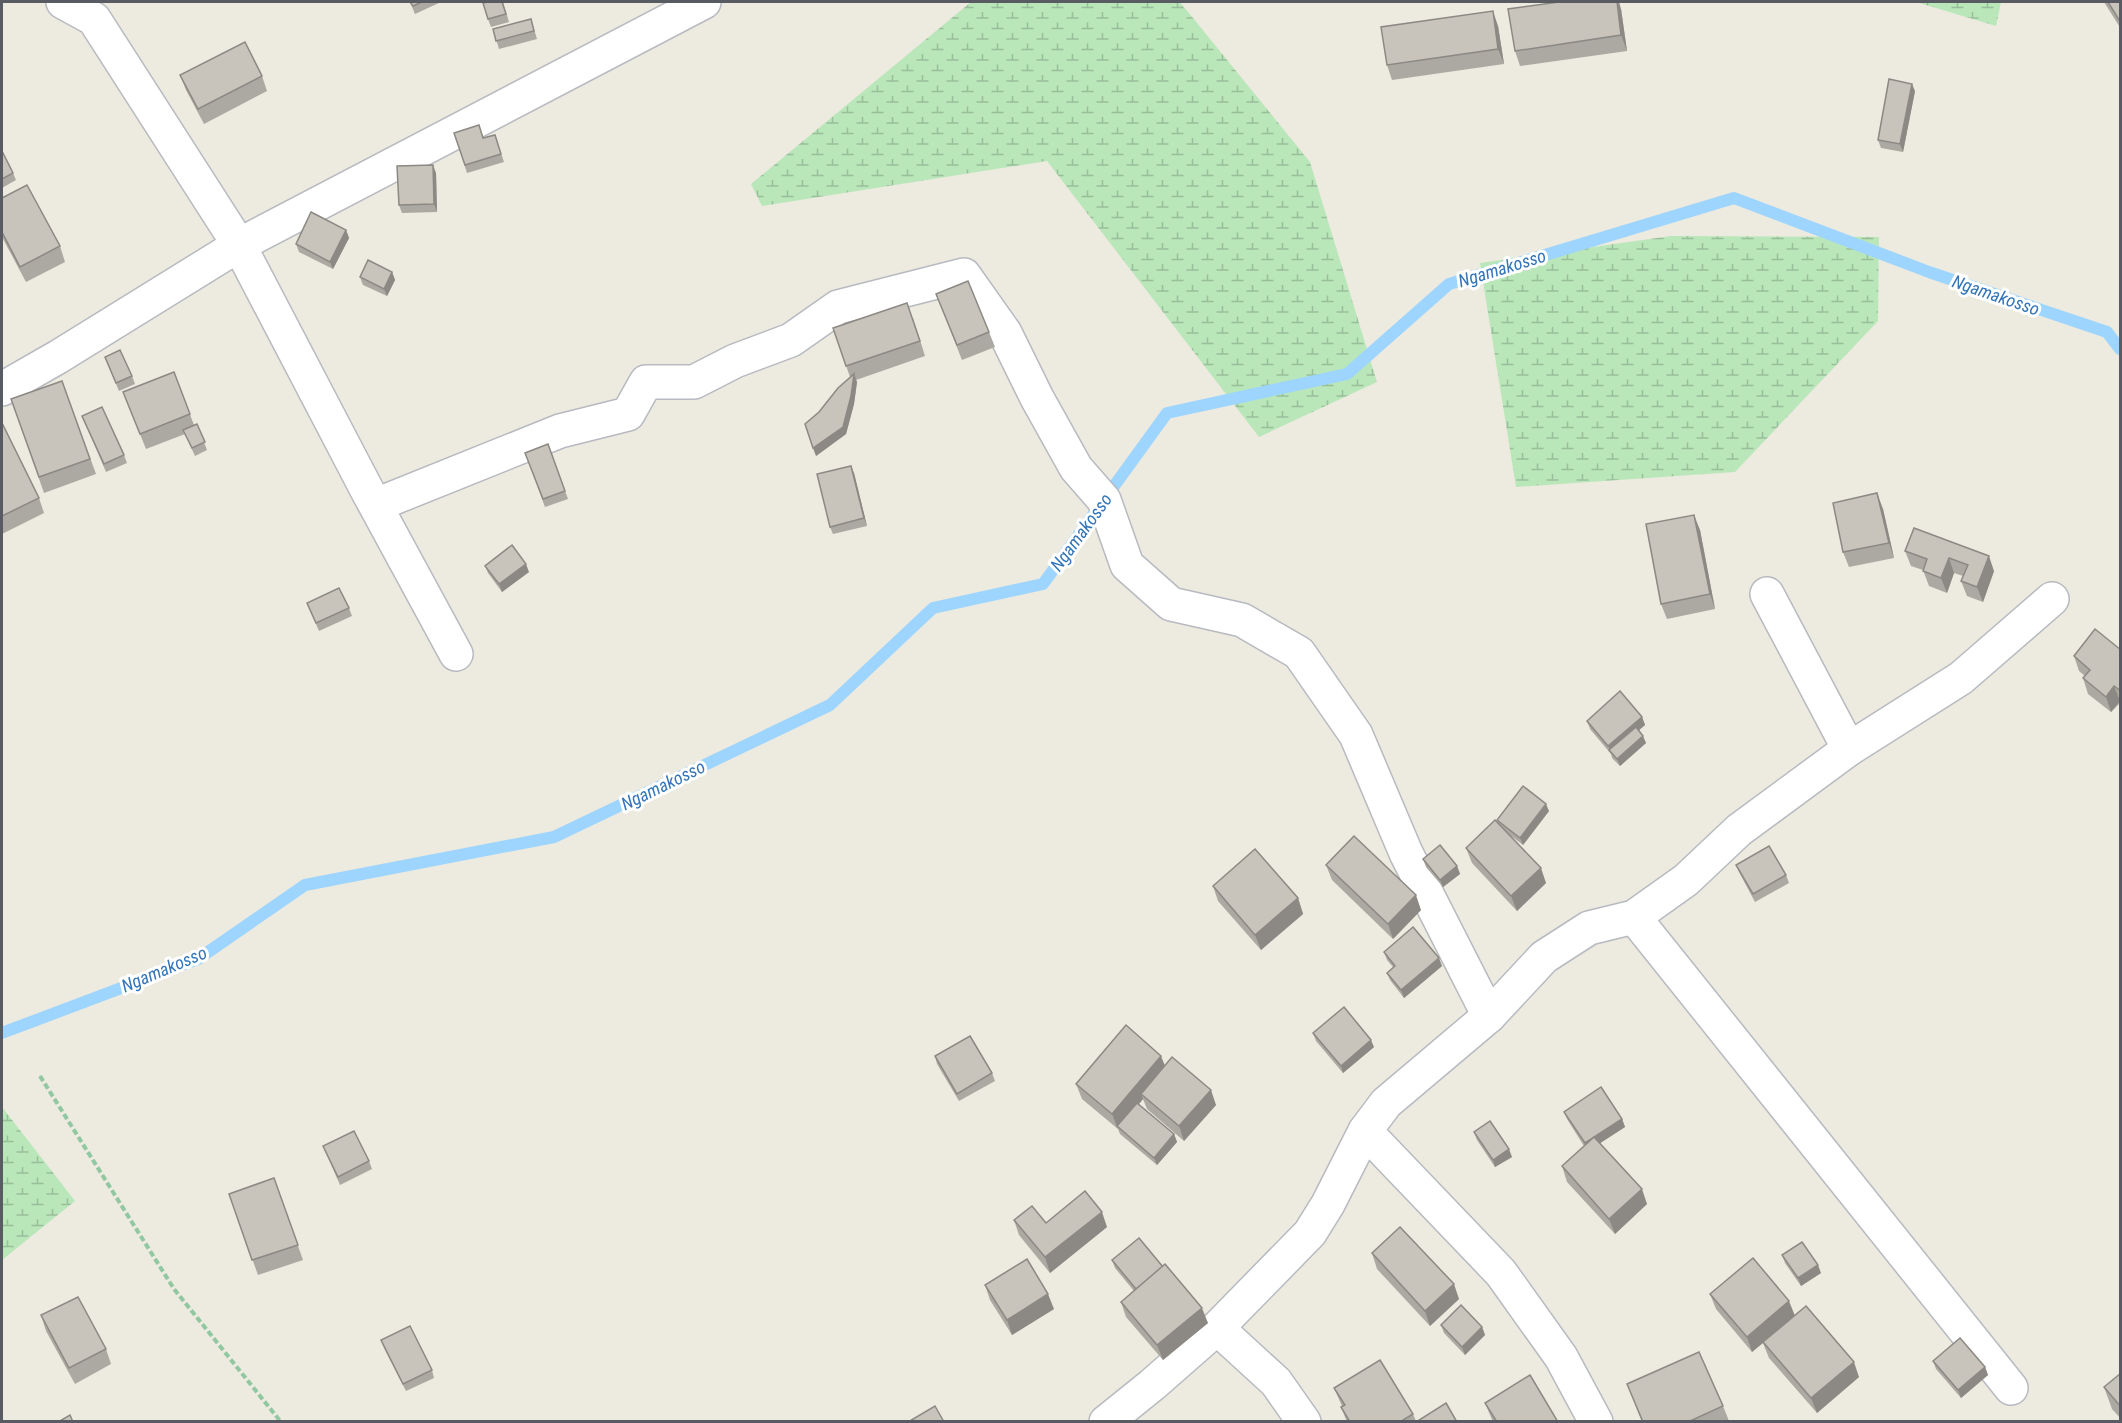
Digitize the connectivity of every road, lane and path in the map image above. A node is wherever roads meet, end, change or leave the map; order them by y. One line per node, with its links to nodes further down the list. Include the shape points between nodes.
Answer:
1 (63, 2): 3 (street, via 94,19)
2 (704, 2): 3 (street)
3 (239, 245): 4 (street); 5 (street)
4 (2, 389)
5 (376, 505): 8 (street); 11 (street, via 560,431 628,414 646,382 694,382 791,340 838,307 964,275 1005,333 1076,468 1104,500 1126,565 1171,604 1242,620 1299,653 1356,735 1406,853)
6 (1767, 594): 9 (street)
7 (2052, 599): 9 (street, via 1961,678)
8 (456, 654)
9 (1849, 749): 10 (street, via 1739,830 1686,880)
10 (1634, 917): 11 (street, via 1589,928 1544,957); 15 (street)
11 (1489, 1016): 13 (street, via 1386,1103)
12 (40, 1076): 16 (path, via 174,1289)
13 (1365, 1131): 14 (street, via 1311,1233); 19 (street, via 1501,1273 1561,1357)
14 (1217, 1328): 17 (street); 18 (street, via 1276,1382)
15 (2011, 1388)
16 (281, 1422)
17 (1106, 1422)
18 (1304, 1422)
19 (1596, 1422)

